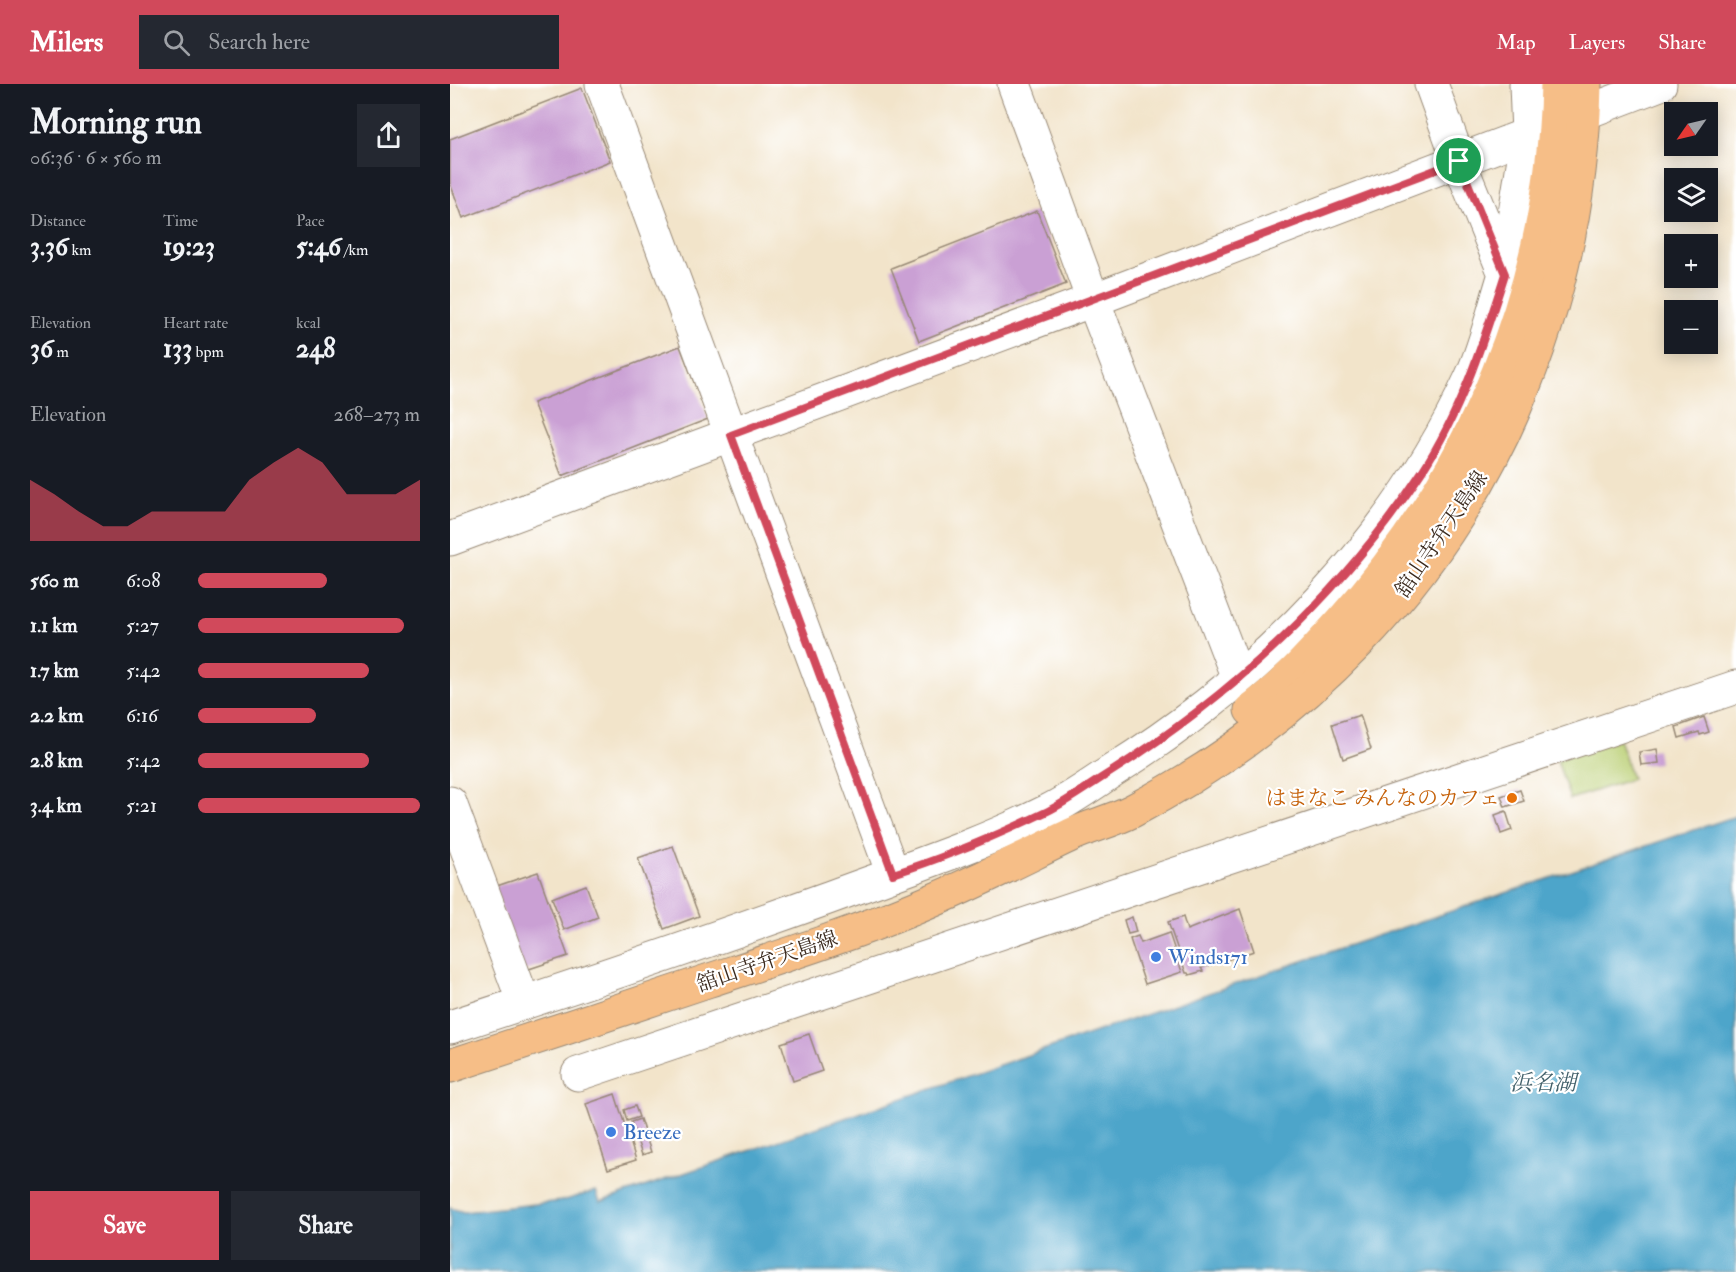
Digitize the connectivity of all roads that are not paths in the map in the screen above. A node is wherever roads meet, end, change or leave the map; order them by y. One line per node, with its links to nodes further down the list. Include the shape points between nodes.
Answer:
1 (602, 84): 11 (street)
2 (1014, 84): 10 (street)
3 (1431, 84): 8 (street)
4 (1526, 84): 7 (street)
5 (1557, 84): 7 (main road, 舘山寺弁天島線)
6 (1660, 84): 7 (street)
7 (1563, 113): 8 (street); 9 (street); 19 (main road, 舘山寺弁天島線, via 1544,219 1518,320 1480,417 1429,508 1367,592 1297,669 1258,704 1076,833 969,886 858,930)
8 (1459, 161): 9 (street); 10 (street)
9 (1505, 274): 13 (street, via 1472,376 1424,468 1363,554 1320,602)
10 (1093, 300): 11 (street); 13 (street)
11 (731, 435): 12 (street); 16 (street)
12 (450, 539)
13 (1238, 678): 16 (street, via 1159,742 1050,810 939,859)
14 (1736, 687): 20 (street)
15 (450, 803): 17 (street)
16 (893, 874): 17 (street)
17 (524, 1003): 18 (street)
18 (450, 1027)
19 (450, 1066)
20 (578, 1074)

